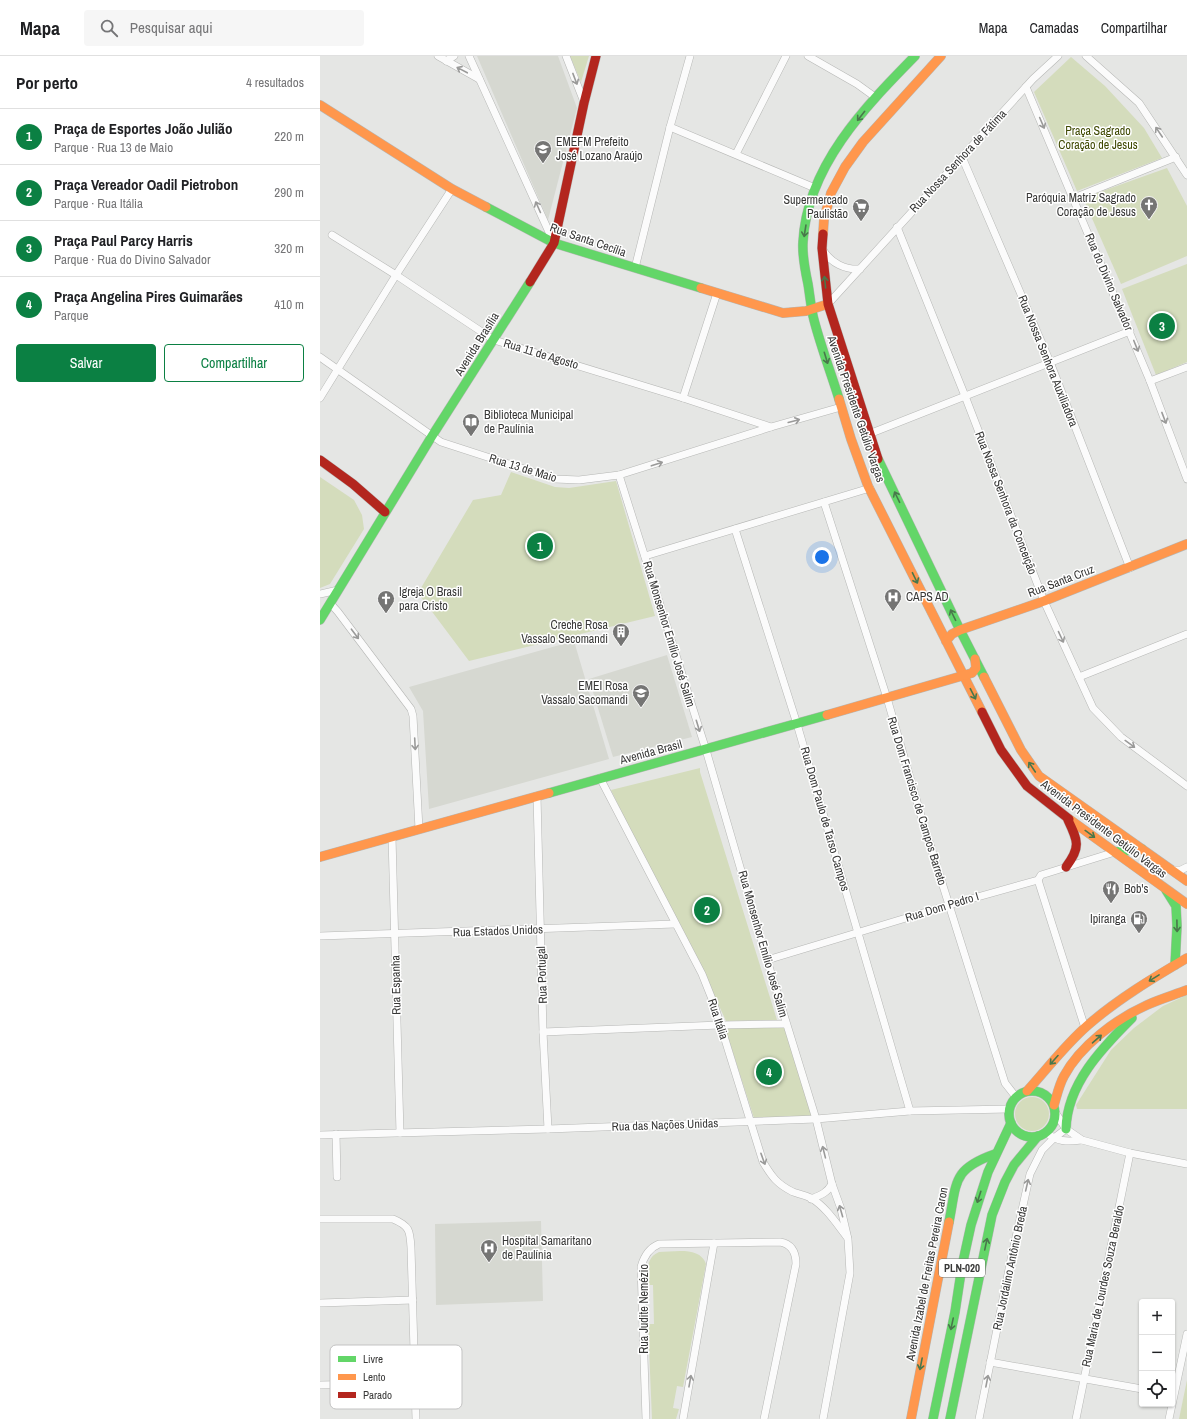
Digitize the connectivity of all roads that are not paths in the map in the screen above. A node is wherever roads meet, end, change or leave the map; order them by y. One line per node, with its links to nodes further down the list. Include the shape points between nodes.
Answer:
1 (438, 56): 13 (street)
2 (454, 56): 13 (street)
3 (469, 56): 16 (street)
4 (566, 56): 20 (street, one-way to 20)
5 (596, 56): 20 (main road, Avenida Brasília)
6 (690, 56): 22 (street)
7 (786, 56): 25 (street)
8 (808, 56): 19 (street)
9 (915, 56): 14 (main road, via 916,68); 15 (main road, Avenida Presidente Getúlio Vargas)
10 (941, 56): 14 (main road, Avenida Presidente Getúlio Vargas)
11 (1058, 56): 18 (street, Rua Nossa Senhora de Fátima)
12 (1086, 56): 27 (street, one-way to 12, via 1139,103)
13 (446, 61): 16 (street, one-way to 13)
14 (928, 70): 17 (main road, Avenida Presidente Getúlio Vargas)
15 (895, 77): 17 (main road); 19 (main road, Avenida Presidente Getúlio Vargas)
16 (479, 79): 34 (street, one-way to 16)
17 (909, 82): 24 (main road, Avenida Presidente Getúlio Vargas)
18 (1026, 87): 26 (street, Rua Nossa Senhora de Fátima); 31 (street, Rua do Divino Salvador, one-way to 31)
19 (875, 97): 23 (main road, Avenida Presidente Getúlio Vargas, one-way to 23)
20 (584, 103): 34 (main road, Avenida Brasília)
21 (320, 105): 30 (main road, Rua Santa Cecília)
22 (670, 127): 25 (street); 36 (street)
23 (840, 142): 24 (main road); 29 (main road, Avenida Presidente Getúlio Vargas)
24 (854, 152): 35 (main road, Avenida Presidente Getúlio Vargas, via 831,192 824,219)
25 (736, 154): 29 (street)
26 (962, 156): 32 (street, Rua Nossa Senhora de Fátima); 45 (street, Rua Nossa Senhora Auxiliadora)
27 (1176, 157): 28 (street); 31 (street)
28 (1187, 175)
29 (815, 188): 41 (main road, Avenida Presidente Getúlio Vargas, one-way to 41, via 803,242)
30 (452, 189): 34 (main road, Rua Santa Cecília); 38 (street)
31 (1074, 198): 42 (street, Rua do Divino Salvador)
32 (897, 228): 37 (street, Rua Nossa Senhora de Fátima); 49 (street, Rua Nossa Senhora da Conceição)
33 (332, 235): 38 (street, Rua 11 de Agosto)
34 (554, 243): 36 (main road, Rua Santa Cecília); 43 (main road, Avenida Brasília)
35 (822, 248): 37 (street, via 826,256 846,269); 40 (main road, Avenida Presidente Getúlio Vargas, one-way to 35)
36 (635, 268): 39 (main road, Rua Santa Cecília)
37 (860, 269): 40 (street, Rua Nossa Senhora de Fátima)
38 (396, 275): 43 (street, Rua 11 de Agosto); 47 (street)
39 (717, 293): 41 (main road, Rua Santa Cecília, via 783,313 796,314); 51 (street)
40 (828, 304): 41 (main road, Rua Santa Cecília); 54 (main road, Avenida Presidente Getúlio Vargas)
41 (812, 310): 52 (main road, Avenida Presidente Getúlio Vargas, one-way to 52)
42 (1130, 331): 45 (street); 48 (street, Rua do Divino Salvador, one-way to 48)
43 (494, 340): 51 (street, Rua 11 de Agosto); 55 (main road, Avenida Brasília)
44 (320, 357): 47 (street, Rua 13 de Maio)
45 (1050, 362): 49 (street); 69 (street, Rua Nossa Senhora Auxiliadora)
46 (1187, 367): 48 (street)
47 (338, 369): 50 (street); 55 (street, Rua 13 de Maio)
48 (1150, 381): 61 (street, Rua do Divino Salvador, one-way to 61)
49 (965, 396): 54 (street); 72 (street, Rua Nossa Senhora da Conceição)
50 (320, 398)
51 (683, 398): 53 (street, Rua 11 de Agosto)
52 (841, 407): 53 (street, Rua 13 de Maio, one-way to 52); 56 (main road, Avenida Presidente Getúlio Vargas)
53 (772, 427): 60 (street, Rua 13 de Maio, one-way to 53)
54 (869, 435): 56 (main road, via 860,440); 57 (main road, Avenida Presidente Getúlio Vargas)
55 (432, 436): 60 (street, Rua 13 de Maio, via 441,442 555,479 580,480); 64 (main road, Avenida Brasília)
56 (851, 439): 58 (main road, Avenida Presidente Getúlio Vargas)
57 (874, 448): 58 (main road); 67 (main road, Avenida Presidente Getúlio Vargas, one-way to 57)
58 (858, 459): 62 (main road, Avenida Presidente Getúlio Vargas)
59 (320, 460): 64 (main road)
60 (620, 476): 68 (street, Rua Monsenhor Emílio José Salim)
61 (1187, 479)
62 (870, 488): 63 (street); 67 (main road, Avenida Presidente Getúlio Vargas)
63 (824, 502): 65 (street); 81 (street, Rua Dom Francisco de Campos Barreto)
64 (385, 512): 70 (main road, Avenida Brasília)
65 (735, 529): 68 (street); 82 (street, Rua Dom Paulo de Tarso Campos)
66 (1187, 545): 69 (main road, Rua Santa Cruz)
67 (913, 553): 75 (main road, Avenida Presidente Getúlio Vargas, one-way to 67); 77 (main road, Avenida Presidente Getúlio Vargas, one-way to 77)
68 (644, 556): 84 (street, Rua Monsenhor Emílio José Salim, one-way to 84)
69 (1130, 568): 72 (main road, Rua Santa Cruz)
70 (338, 590): 71 (street); 73 (main road, Avenida Brasília)
71 (320, 594)
72 (1044, 601): 75 (main road, Rua Santa Cruz); 80 (street, Rua Nossa Senhora da Conceição, one-way to 80)
73 (330, 603): 74 (main road, Avenida Brasília); 90 (street, one-way to 90, via 414,716)
74 (320, 620)
75 (960, 630): 77 (main road, Rua Santa Cruz); 78 (main road, Avenida Presidente Getúlio Vargas)
76 (1187, 634): 80 (street)
77 (946, 641): 79 (main road, Avenida Presidente Getúlio Vargas)
78 (975, 658): 79 (main road, via 976,668 972,674); 83 (main road, Avenida Presidente Getúlio Vargas)
79 (964, 676): 81 (main road, Avenida Brasil); 85 (main road, Avenida Presidente Getúlio Vargas, one-way to 85)
80 (1079, 677): 87 (street, Rua Nossa Senhora da Conceição, one-way to 87, via 1093,708 1121,737)
81 (887, 698): 82 (main road, Avenida Brasil); 103 (street, Rua Dom Francisco de Campos Barreto)
82 (797, 724): 84 (main road, Avenida Brasil); 106 (street, Rua Dom Paulo de Tarso Campos)
83 (1017, 743): 85 (main road); 92 (main road, Avenida Presidente Getúlio Vargas, one-way to 83, via 1039,776)
84 (706, 750): 86 (main road, Avenida Brasil); 110 (street, Rua Monsenhor Emílio José Salim)
85 (1001, 750): 89 (main road, Avenida Presidente Getúlio Vargas, via 1027,786)
86 (600, 778): 88 (main road, Avenida Brasil); 104 (street, Rua Itália)
87 (1187, 786)
88 (537, 796): 90 (main road, Avenida Brasil); 105 (street, Rua Portugal)
89 (1067, 817): 93 (main road, Avenida Presidente Getúlio Vargas, one-way to 93); 96 (main road, via 1078,842 1077,852)
90 (419, 829): 91 (main road, Avenida Brasil)
91 (392, 836): 94 (main road, Avenida Brasil); 107 (street, Rua Espanha)
92 (1145, 851): 93 (main road); 95 (main road); 98 (main road, Avenida Presidente Getúlio Vargas)
93 (1115, 852): 95 (main road, Avenida Presidente Getúlio Vargas); 96 (street, Rua Dom Pedro I)
94 (320, 856)
95 (1132, 865): 101 (main road, Avenida Presidente Getúlio Vargas)
96 (1066, 867): 99 (street, Rua Dom Pedro I, via 1041,875)
97 (1187, 867): 98 (street)
98 (1171, 870): 100 (main road, Avenida Presidente Getúlio Vargas)
99 (1038, 880): 103 (street, Rua Dom Pedro I); 116 (street)
100 (1187, 881)
101 (1166, 890): 102 (main road, Avenida Presidente Getúlio Vargas); 111 (main road, one-way to 111, via 1176,906)
102 (1187, 904)
103 (948, 905): 106 (street, Rua Dom Pedro I); 119 (street, Rua Dom Francisco de Campos Barreto, via 1005,1083)
104 (675, 924): 105 (street, Rua Estados Unidos); 115 (street, Rua Itália, via 702,974)
105 (540, 929): 107 (street, Rua Estados Unidos); 117 (street, Rua Portugal)
106 (858, 933): 110 (street, Rua Dom Pedro I); 122 (street, Rua Dom Paulo de Tarso Campos)
107 (395, 934): 108 (street, Rua Estados Unidos); 128 (street, Rua Espanha)
108 (320, 936)
109 (1187, 958): 111 (main road)
110 (767, 960): 114 (street, Rua Monsenhor Emílio José Salim)
111 (1175, 965): 116 (main road, one-way to 116, via 1124,998)
112 (1187, 990): 113 (main road, PLN-020)
113 (1146, 1005): 121 (main road, PLN-020, one-way to 113, via 1058,1090 1073,1062 1113,1025); 127 (main road, via 1104,1048 1078,1084 1070,1099)
114 (786, 1024): 115 (street); 123 (street, Rua Monsenhor Emílio José Salim)
115 (720, 1025): 117 (street); 124 (street, Rua Itália)
116 (1085, 1028): 118 (main road, one-way to 118)
117 (543, 1032): 126 (street, Rua Portugal)
118 (1027, 1091): 119 (main road); 121 (main road, via 1043,1093 1050,1098)
119 (1016, 1097): 120 (main road)
120 (1010, 1109): 122 (street, Rua das Nações Unidas); 125 (main road)
121 (1055, 1109): 127 (street); 130 (main road, PLN-020, via 1052,1126)
122 (910, 1111): 123 (street, Rua das Nações Unidas)
123 (816, 1119): 124 (street, Rua das Nações Unidas); 138 (street, Rua Monsenhor Emílio José Salim, one-way to 123)
124 (751, 1122): 126 (street, Rua das Nações Unidas); 139 (street, Rua Itália, one-way to 139, via 763,1162 770,1173 779,1184)
125 (1011, 1123): 130 (main road, via 1025,1136); 135 (main road, PLN-020)
126 (548, 1129): 128 (street, Rua das Nações Unidas)
127 (1066, 1129): 132 (street, Rua Jordalino Antônio Breda); 133 (street)
128 (400, 1133): 129 (street, Rua das Nações Unidas)
129 (336, 1134): 131 (street, Rua das Nações Unidas); 137 (street)
130 (1042, 1134): 132 (street); 162 (main road, PLN-020, one-way to 130, via 992,1215 1014,1165)
131 (320, 1135)
132 (1054, 1138): 133 (street, via 1069,1142); 147 (street, Rua Jordalino Antônio Breda, one-way to 132, via 1030,1174 1042,1150)
133 (1082, 1140): 134 (street)
134 (1130, 1153): 136 (street); 148 (street, Rua Maria de Lourdes Souza Beraldo)
135 (995, 1154): 160 (main road, Avenida Izabel de Freitas Pereira Caron, one-way to 160, via 971,1163 958,1178); 161 (main road, PLN-020, one-way to 161, via 977,1204 963,1261)
136 (1187, 1164)
137 (337, 1177)
138 (832, 1184): 139 (street, via 823,1195); 141 (street, Rua Monsenhor Emílio José Salim, one-way to 138)
139 (811, 1199): 141 (street, Rua Itália, via 828,1212)
140 (320, 1219): 143 (street, via 384,1218 403,1223 409,1229 411,1240)
141 (848, 1239): 159 (street, Rua Monsenhor Emílio José Salim, via 850,1273)
142 (714, 1243): 156 (street, Rua Judite Nemézio, via 659,1244 653,1246 644,1258 642,1267); 157 (street, one-way to 142); 158 (street, Rua Judite Nemézio, via 783,1242 795,1253 796,1264)
143 (413, 1300): 144 (street); 146 (street)
144 (320, 1303)
145 (1187, 1334): 151 (street)
146 (414, 1345)
147 (990, 1362): 148 (street); 163 (street, Rua Jordalino Antônio Breda, one-way to 147)
148 (1084, 1379): 152 (street); 164 (street, Rua Maria de Lourdes Souza Beraldo)
149 (320, 1385): 150 (street)
150 (330, 1385)
151 (1175, 1386)
152 (1139, 1389)
153 (1171, 1407): 165 (street)
154 (416, 1409): 155 (street)
155 (416, 1419)
156 (646, 1419)
157 (683, 1419)
158 (764, 1419)
159 (823, 1419)
160 (911, 1419)
161 (933, 1419)
162 (950, 1419)
163 (979, 1419)
164 (1076, 1419)
165 (1169, 1419)

